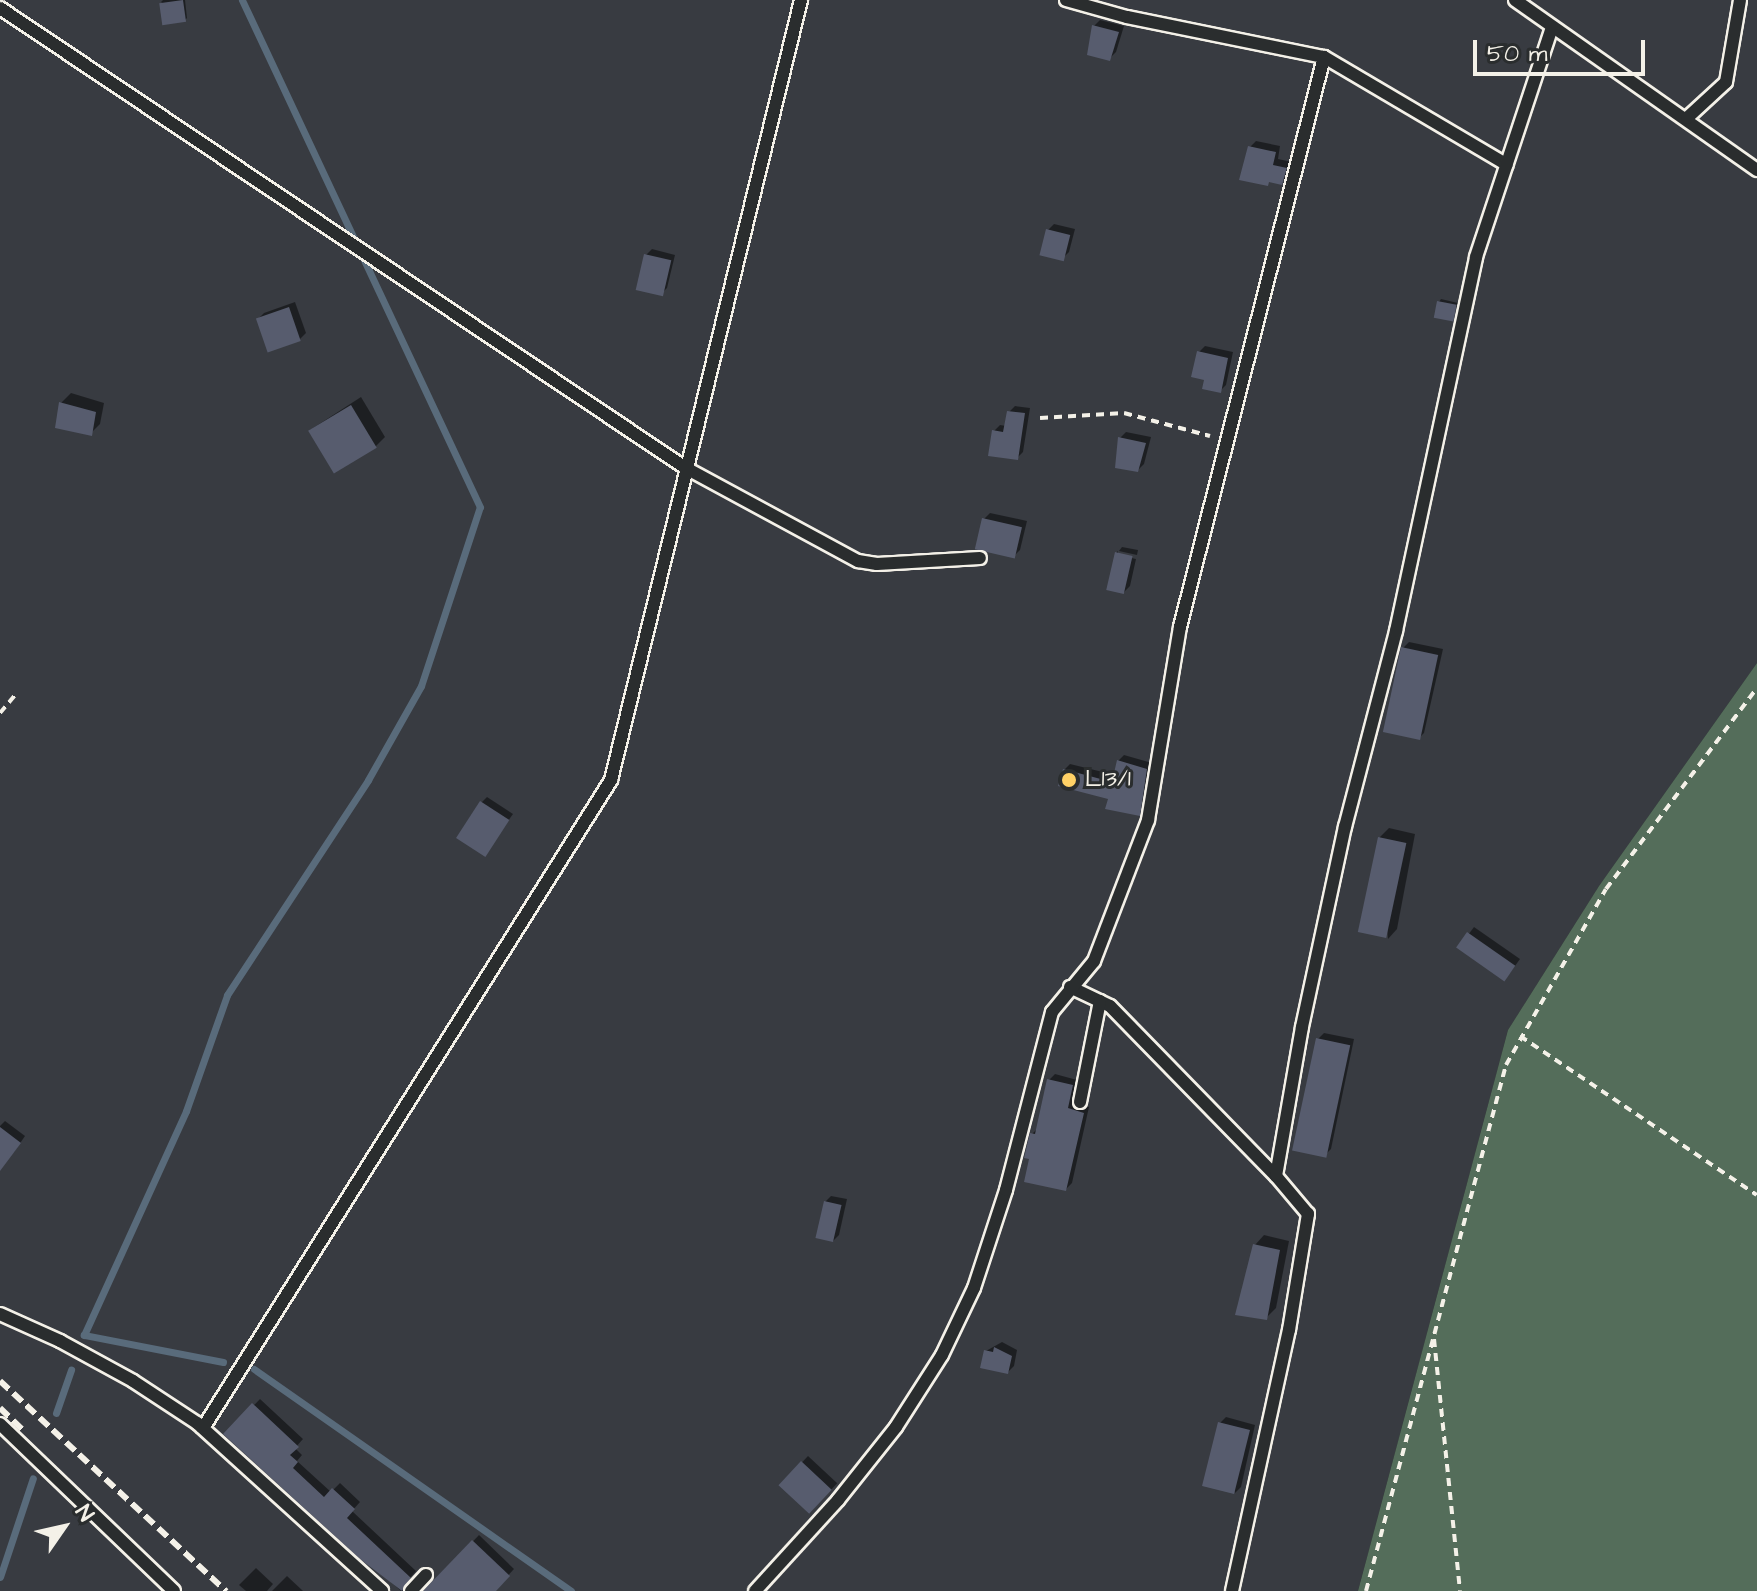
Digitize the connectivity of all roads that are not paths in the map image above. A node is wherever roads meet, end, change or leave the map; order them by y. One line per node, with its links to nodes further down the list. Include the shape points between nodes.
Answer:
1 (801, 0): 11 (lane)
2 (1066, 0): 7 (lane)
3 (1515, 0): 6 (lane)
4 (1740, 0): 8 (lane, via 1726,82)
5 (0, 8): 11 (lane)
6 (1552, 27): 8 (lane); 9 (lane)
7 (1324, 57): 9 (lane); 13 (lane, via 1180,627 1148,820 1094,961)
8 (1687, 118): 10 (lane)
9 (1507, 165): 16 (lane, via 1476,257 1396,631 1345,827)
10 (1757, 170)
11 (684, 467): 12 (lane, via 858,561); 19 (lane, via 615,766 604,794)
12 (980, 558)
13 (1070, 987): 14 (lane); 24 (lane, via 1052,1012 1006,1190 974,1288 942,1355 887,1439)
14 (1100, 1001): 15 (lane); 16 (lane)
15 (1080, 1102)
16 (1276, 1176): 25 (lane, via 1308,1214 1289,1330)
17 (0, 1314): 19 (lane, via 133,1381)
18 (0, 1424): 21 (lane)
19 (203, 1428): 22 (lane)
20 (426, 1575): 23 (lane)
21 (174, 1591)
22 (382, 1591)
23 (411, 1591)
24 (755, 1591)
25 (1232, 1591)

